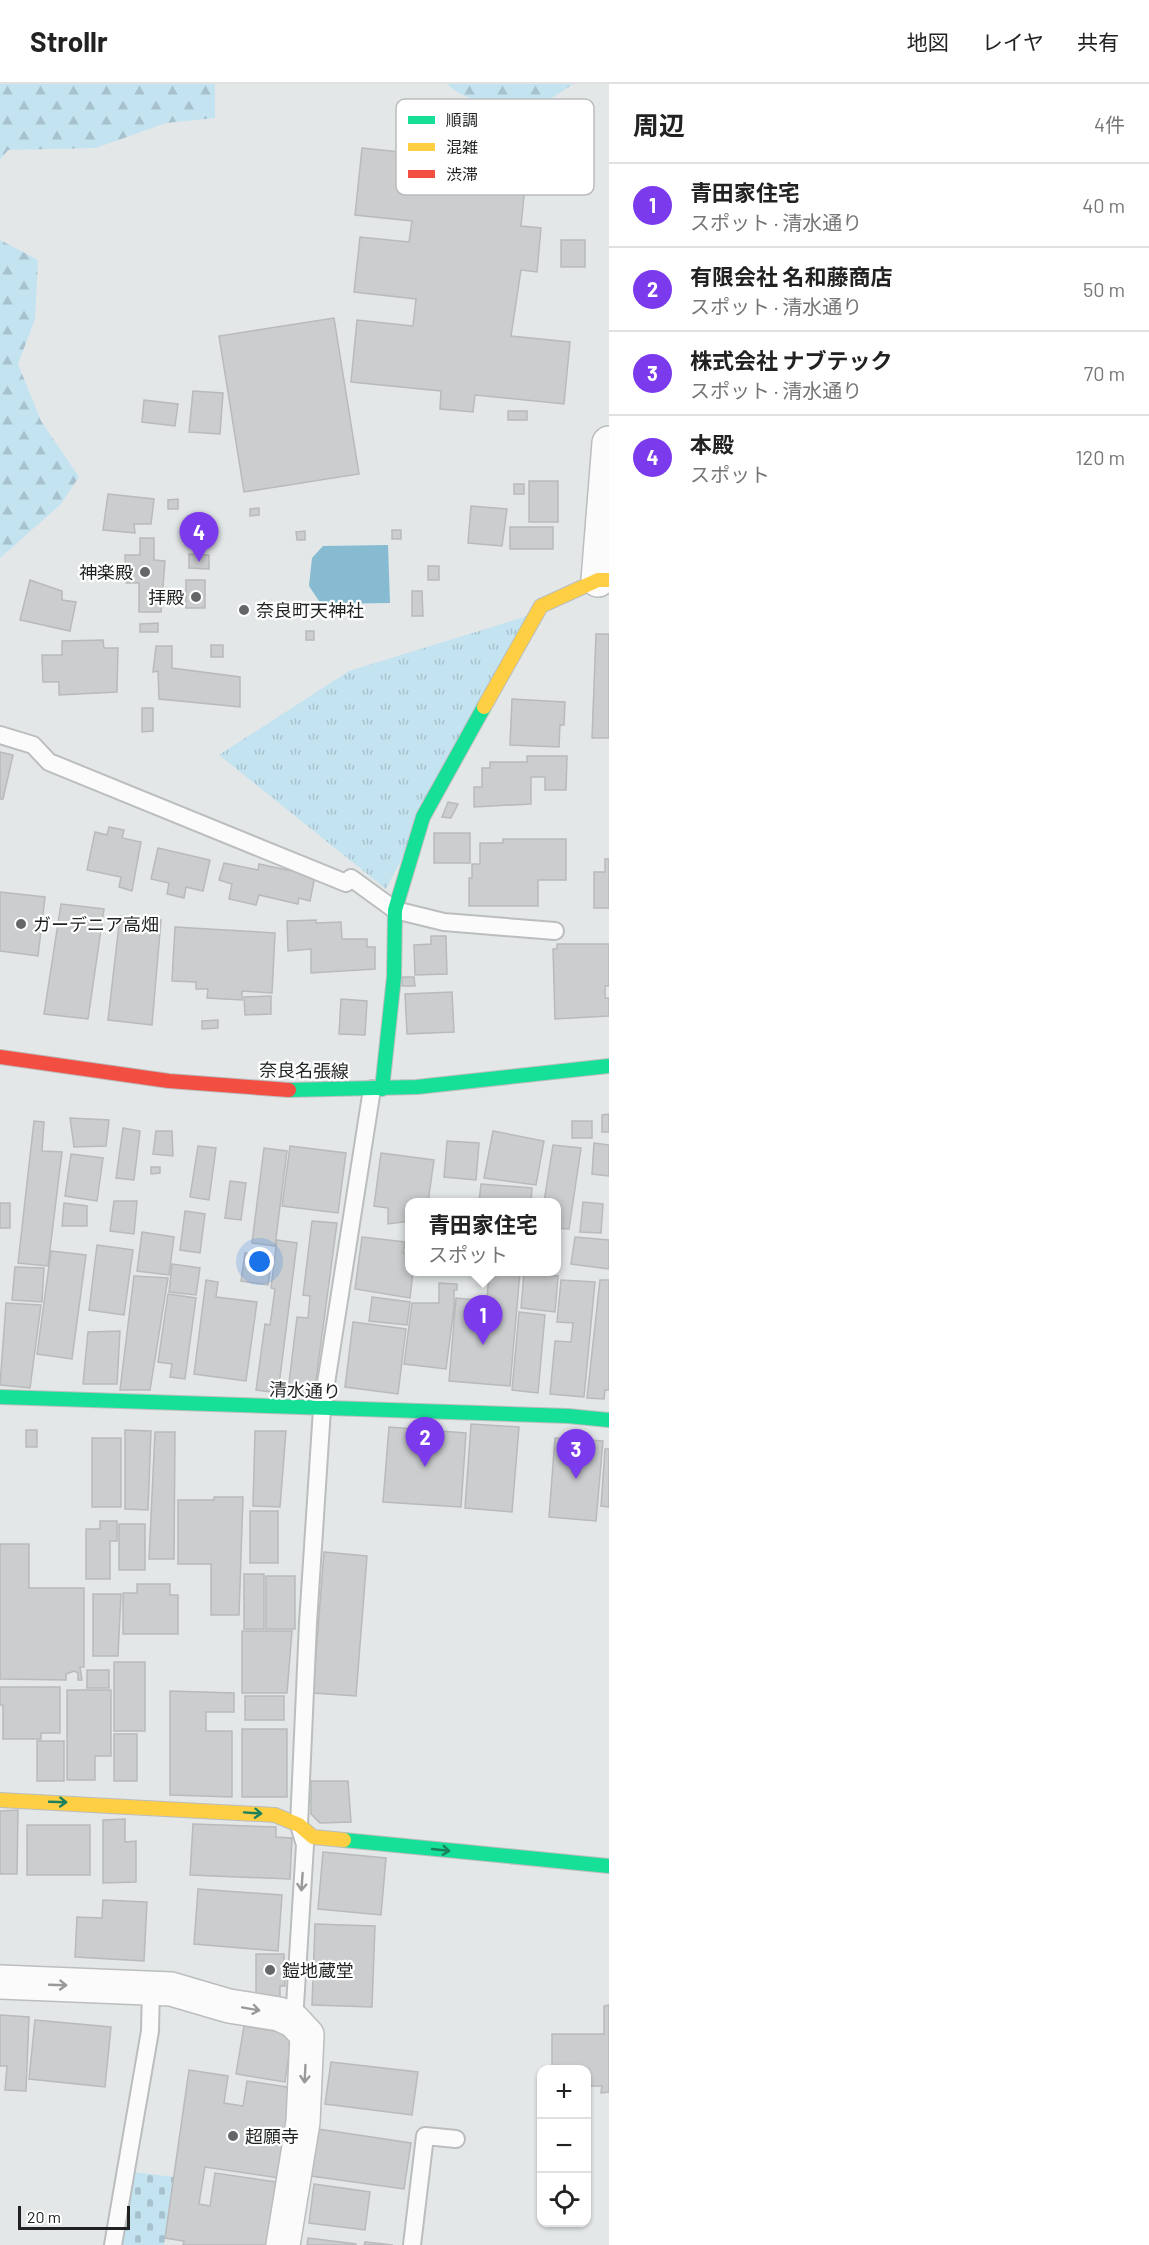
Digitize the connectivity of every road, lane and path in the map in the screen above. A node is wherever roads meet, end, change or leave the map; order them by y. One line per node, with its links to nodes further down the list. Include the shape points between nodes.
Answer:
1 (609, 443): 2 (street)
2 (604, 580): 4 (street, via 542,606 423,817)
3 (0, 735): 4 (lane, via 33,745 49,762 346,883 351,878)
4 (395, 910): 5 (lane, via 444,922); 8 (street, via 394,978)
5 (555, 931)
6 (0, 1057): 8 (street, 奈良名張線, via 226,1087)
7 (609, 1066): 8 (street, 奈良名張線, via 509,1080)
8 (377, 1089): 10 (lane)
9 (0, 1397): 10 (street, 清水通り)
10 (322, 1409): 11 (street, 清水通り); 13 (lane)
11 (609, 1420)
12 (0, 1800): 13 (street, one-way to 13, via 275,1815)
13 (299, 1825): 14 (street, one-way to 14, via 314,1837); 17 (lane, one-way to 17, via 305,1845)
14 (609, 1866)
15 (0, 1982): 16 (street, one-way to 16)
16 (151, 1988): 17 (street, one-way to 17, via 171,1989); 19 (lane, via 150,2031)
17 (294, 2021): 20 (street, one-way to 20, via 307,2035 303,2122)
18 (456, 2139): 21 (lane, via 425,2136)
19 (113, 2245)
20 (283, 2245)
21 (412, 2245)

